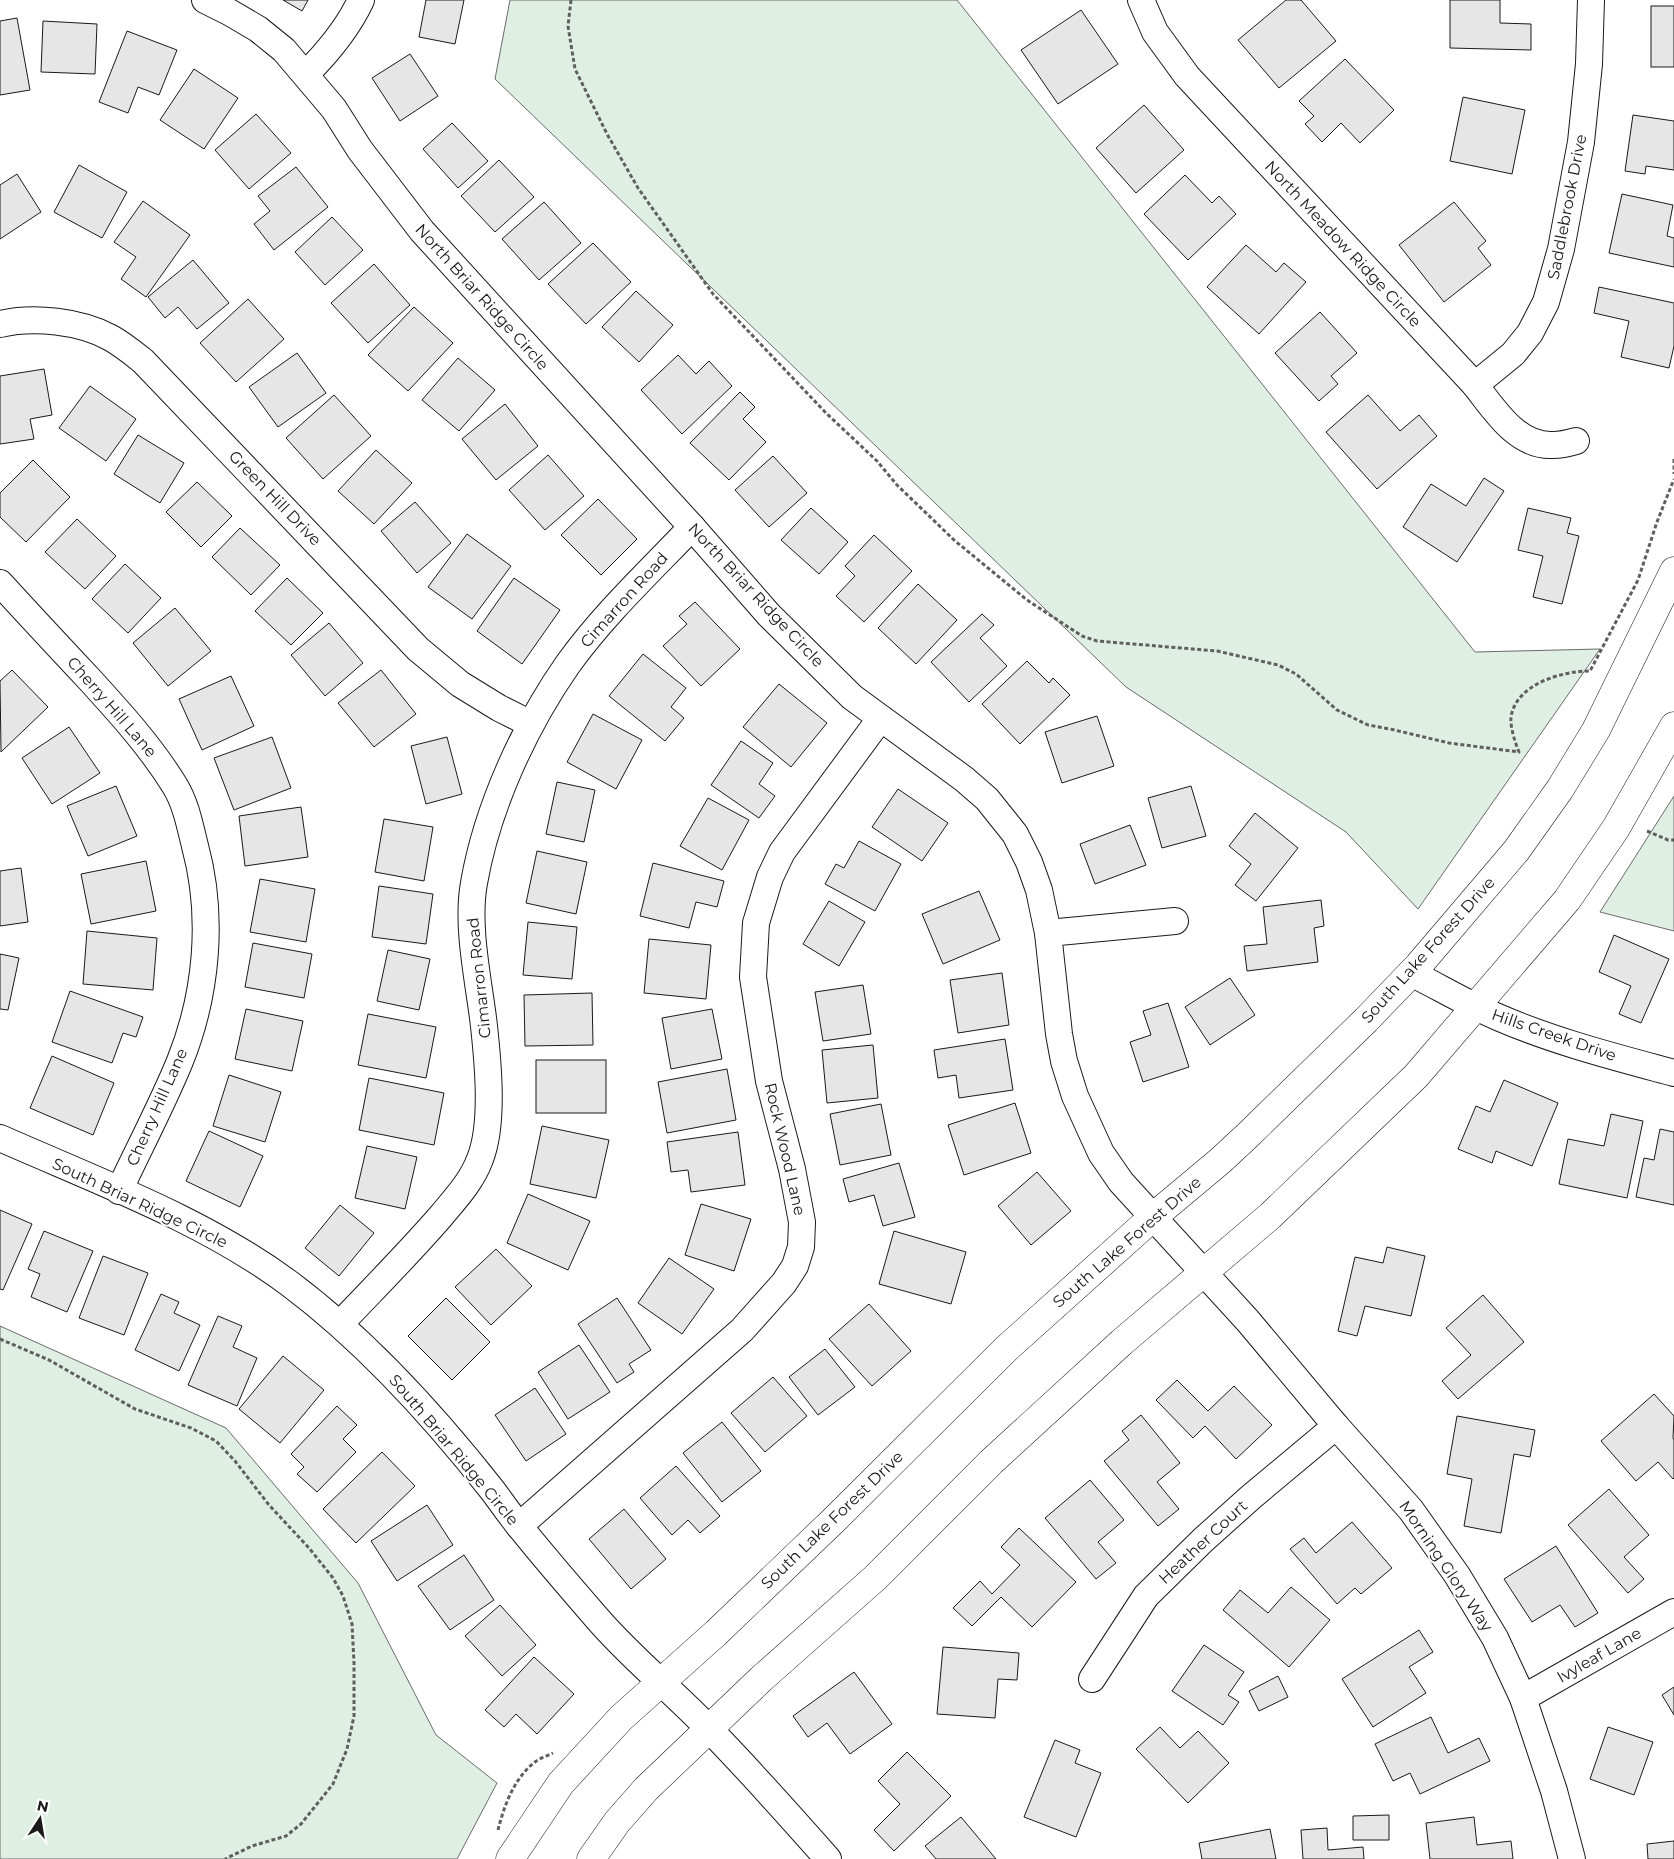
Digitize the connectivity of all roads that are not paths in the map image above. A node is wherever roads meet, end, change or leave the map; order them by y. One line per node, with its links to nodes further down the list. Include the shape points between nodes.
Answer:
1 (205, 0): 5 (street, North Briar Ridge Circle, via 258,30 284,50)
2 (361, 0): 5 (street, via 355,14 330,48)
3 (1141, 0): 7 (street, North Meadow Ridge Circle, via 1155,32 1187,76)
4 (1591, 0): 7 (street, Saddlebrook Drive, via 1590,64 1580,142 1561,249 1546,302 1530,333 1513,354)
5 (306, 74): 9 (street, North Briar Ridge Circle, via 422,232)
6 (0, 324): 13 (street, Green Hill Drive, via 40,320 81,326 110,337 143,361 418,649 460,684)
7 (1475, 385): 8 (street, North Meadow Ridge Circle, via 1509,427 1530,441 1551,446)
8 (1576, 442)
9 (692, 527): 12 (street, North Briar Ridge Circle, via 769,615 852,697); 13 (street, Cimarron Road, via 606,618 569,664)
10 (1674, 572): 17 (main road, South Lake Forest Drive, via 1608,708 1560,789 1516,851)
11 (0, 583): 21 (street, Cherry Hill Lane, via 153,752 176,788 200,864 206,920 204,970 192,1026 180,1061)
12 (880, 719): 16 (street, North Briar Ridge Circle, via 964,779 987,799 1015,834 1039,890); 26 (street, Rock Wood Lane, via 782,852 770,877 756,923 753,977 767,1072 802,1222 801,1247 795,1266 742,1330)
13 (531, 724): 24 (street, Cimarron Road, via 490,822 474,886 472,922 489,1094 481,1158 459,1195 422,1239)
14 (1674, 726): 18 (main road, via 1616,828 1567,900)
15 (1175, 921): 16 (street)
16 (1048, 933): 22 (street, North Briar Ridge Circle, via 1059,1034 1075,1096 1101,1153 1120,1182)
17 (1411, 973): 18 (street, Hills Creek Drive); 22 (main road, South Lake Forest Drive, via 1220,1161)
18 (1476, 1007): 19 (street, Hills Creek Drive, via 1551,1038); 23 (main road, via 1416,1076 1270,1216)
19 (1674, 1073)
20 (0, 1138): 21 (street, South Briar Ridge Circle)
21 (119, 1191): 24 (street, South Briar Ridge Circle, via 230,1245 283,1279)
22 (1152, 1217): 23 (street, North Briar Ridge Circle); 29 (main road, South Lake Forest Drive, via 1007,1348 833,1521 716,1633)
23 (1204, 1273): 25 (street, Morning Glory Way); 31 (main road, via 1122,1342 998,1456 875,1578)
24 (340, 1324): 26 (street, South Briar Ridge Circle, via 410,1394 492,1490)
25 (1336, 1426): 28 (street, Heather Court, via 1251,1497 1146,1596); 30 (street, Morning Glory Way, via 1411,1510 1456,1575 1495,1638)
26 (518, 1526): 29 (street, South Briar Ridge Circle, via 598,1620)
27 (1674, 1612): 30 (street, Ivyleaf Lane)
28 (1092, 1679)
29 (660, 1681): 31 (street, South Briar Ridge Circle); 32 (main road, South Lake Forest Drive, via 561,1783)
30 (1524, 1698): 35 (street, Morning Glory Way)
31 (710, 1729): 33 (main road, via 616,1822); 34 (street, South Briar Ridge Circle)
32 (510, 1859)
33 (592, 1859)
34 (828, 1859)
35 (1572, 1859)

